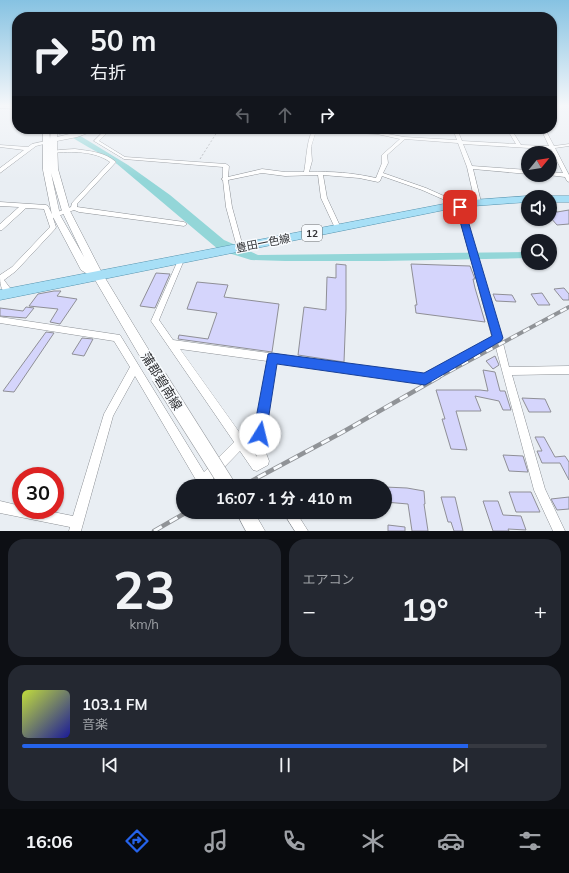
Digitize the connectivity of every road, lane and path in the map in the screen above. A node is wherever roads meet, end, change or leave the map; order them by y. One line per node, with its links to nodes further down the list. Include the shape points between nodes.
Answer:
1 (47, 134): 12 (main road, 蒲郡碧南線)
2 (52, 134): 12 (main road, 蒲郡碧南線)
3 (81, 134): 12 (main road)
4 (103, 134): 22 (street, via 96,141 124,158)
5 (216, 134): 22 (path)
6 (313, 134): 26 (street)
7 (383, 134): 11 (street)
8 (457, 134): 13 (street)
9 (512, 134): 16 (street)
10 (546, 134): 17 (street)
11 (404, 138): 13 (street); 28 (street, via 384,155 385,163)
12 (49, 141): 19 (street, via 38,143); 20 (main road, 蒲郡碧南線); 40 (main road, 蒲郡碧南線, via 47,170)
13 (460, 141): 16 (street); 23 (street)
14 (569, 145): 18 (street)
15 (0, 146): 19 (street)
16 (519, 146)
17 (552, 146)
18 (557, 146)
19 (29, 149): 24 (street)
20 (53, 152): 39 (main road, 蒲郡碧南線, via 54,168); 39 (street, via 101,154 113,162)
21 (557, 157): 31 (street)
22 (198, 163): 30 (street, via 226,166)
23 (470, 167): 25 (street); 35 (street)
24 (0, 171)
25 (521, 171)
26 (306, 173): 27 (street); 30 (street, via 262,171)
27 (320, 173): 28 (street, via 378,180); 43 (street, via 324,198)
28 (381, 174): 37 (street)
29 (557, 176): 31 (street)
30 (224, 178): 44 (street)
31 (568, 178)
32 (557, 199): 33 (main road)
33 (569, 199)
34 (521, 200): 35 (main road, 豊田一色線 / 12)
35 (478, 202): 37 (main road, 豊田一色線 / 12)
36 (0, 204): 38 (street)
37 (459, 204): 43 (main road, 豊田一色線 / 12); 50 (street)
38 (24, 206): 40 (street, via 46,207); 42 (street)
39 (70, 210): 40 (street); 41 (street); 46 (main road, 蒲郡碧南線)
40 (53, 216): 46 (main road, 蒲郡碧南線, via 85,267); 47 (street, via 53,227 14,269)
41 (184, 224)
42 (0, 228)
43 (338, 228): 44 (main road, 豊田一色線 / 12)
44 (240, 247): 45 (main road, 豊田一色線 / 12)
45 (181, 260): 46 (main road, 豊田一色線 / 12); 51 (street, via 155,320)
46 (98, 275): 48 (main road, 豊田一色線 / 12); 57 (main road, 蒲郡碧南線, bridge, via 149,362)
47 (0, 280): 48 (street)
48 (5, 294)
49 (0, 320): 53 (street, via 117,338)
50 (498, 338): 52 (street, via 425,379); 55 (street)
51 (172, 344): 52 (street); 56 (street)
52 (272, 358): 56 (street, via 258,445 264,461 257,466)
53 (135, 367): 56 (street, via 203,481); 61 (street, via 109,414)
54 (569, 370): 55 (street)
55 (506, 371): 64 (street, via 540,490)
56 (241, 442)
57 (224, 479)
58 (0, 507): 61 (street)
59 (248, 519): 62 (main road)
60 (294, 519): 63 (street)
61 (77, 527)
62 (256, 531)
63 (302, 531)
64 (559, 531)

